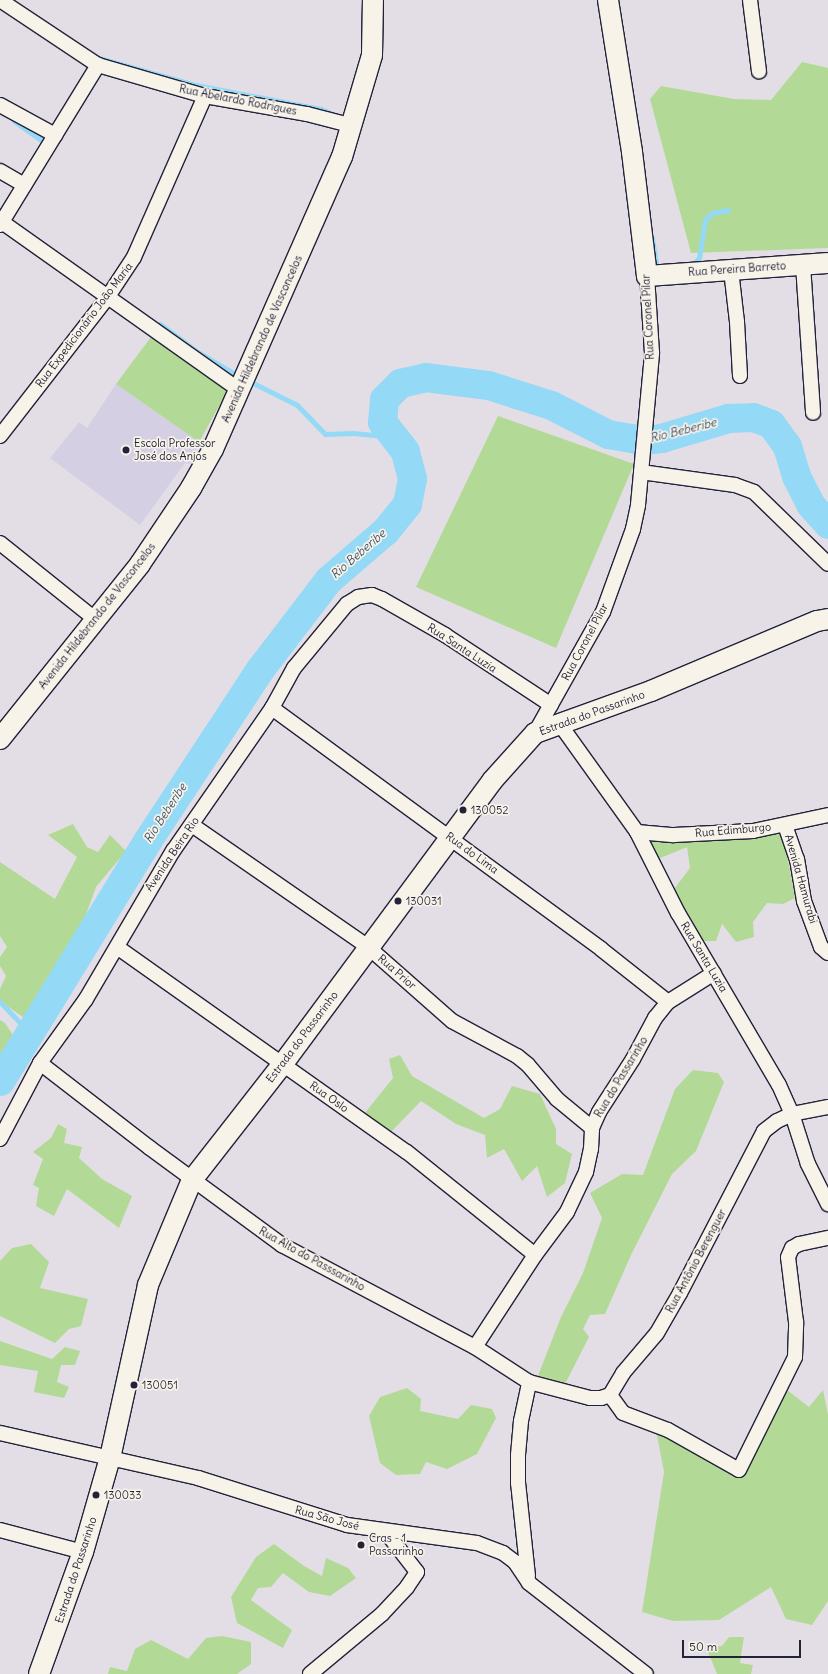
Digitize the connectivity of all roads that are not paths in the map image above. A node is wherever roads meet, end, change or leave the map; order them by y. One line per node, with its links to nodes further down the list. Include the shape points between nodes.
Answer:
1 (0, 0): 5 (street, Rua Abelardo Rodrigues)
2 (373, 0): 9 (street, Avenida Hildebrando de Vasconcelos, via 372,55)
3 (608, 0): 17 (street, Rua Coronel Pilar, via 632,152)
4 (750, 0): 6 (street)
5 (98, 65): 7 (street, Rua Abelardo Rodrigues); 10 (street)
6 (759, 71)
7 (205, 96): 9 (street, Rua Abelardo Rodrigues, via 307,114); 18 (street, Rua Expedicionário João Maria, via 134,257)
8 (0, 105): 10 (street)
9 (353, 126): 20 (street, Avenida Hildebrando de Vasconcelos, via 320,211)
10 (55, 135): 12 (street)
11 (0, 171): 12 (street)
12 (24, 185): 13 (street)
13 (1, 224): 18 (street)
14 (828, 263): 15 (street, Rua Pereira Barreto)
15 (803, 265): 16 (street, Rua Pereira Barreto); 21 (street)
16 (731, 270): 17 (street, Rua Pereira Barreto); 19 (street)
17 (647, 276): 23 (street, Rua Coronel Pilar, via 652,353)
18 (107, 298): 20 (street); 22 (street, Rua Expedicionário João Maria)
19 (740, 376)
20 (240, 389): 28 (street, Avenida Hildebrando de Vasconcelos, via 213,449 191,488 140,564)
21 (813, 413)
22 (0, 436)
23 (641, 472): 25 (street, via 735,484 754,492); 30 (street, Rua Coronel Pilar, via 633,529 603,612)
24 (2, 548): 28 (street)
25 (828, 564)
26 (372, 595): 29 (street, Avenida Beira Rio, via 358,597 338,612 294,668); 30 (street, Rua Santa Luzia, via 445,635)
27 (828, 619): 30 (street, Estrada do Passarinho, via 816,621 651,691)
28 (96, 620): 31 (street, Avenida Hildebrando de Vasconcelos)
29 (272, 708): 33 (street, Avenida Beira Rio); 36 (street, Rua do Lima)
30 (555, 714): 35 (street, Rua Santa Luzia); 36 (street, Estrada do Passarinho, via 492,781)
31 (0, 739)
32 (828, 815): 34 (street, Rua Edimburgo)
33 (192, 825): 37 (street, Avenida Beira Rio, via 144,896); 38 (street, Rua Prior)
34 (785, 825): 35 (street, Rua Edimburgo, via 753,831 715,833); 39 (street, Avenida Hamurabi, via 797,859 804,901 821,947)
35 (637, 832): 40 (street, Rua Santa Luzia, via 678,913)
36 (449, 836): 38 (street, Estrada do Passarinho); 41 (street, Rua do Lima)
37 (117, 947): 42 (street, Avenida Beira Rio, via 86,999); 43 (street, Rua Oslo)
38 (368, 947): 43 (street, Estrada do Passarinho); 46 (street, Rua Prior, via 452,1021 517,1056 557,1099)
39 (828, 953)
40 (714, 973): 41 (street, Rua do Passarinho); 45 (street, Rua Santa Luzia, via 779,1085)
41 (668, 1002): 46 (street, Rua do Passarinho, via 655,1018 633,1059 605,1099)
42 (40, 1063): 47 (street, Avenida Beira Rio); 48 (street, Rua Alto do Passsarinho)
43 (282, 1065): 48 (street, Estrada do Passarinho); 51 (street, Rua Oslo, via 407,1152)
44 (828, 1107): 45 (street, Rua Antônio Berenguer)
45 (792, 1114): 49 (street, Rua Santa Luzia, via 808,1164); 54 (street, Rua Antônio Berenguer, via 764,1131 680,1294 657,1333 623,1373)
46 (592, 1128): 51 (street, Rua do Passarinho, via 592,1149 576,1196)
47 (0, 1139)
48 (192, 1180): 52 (street, Rua Alto do Passsarinho, via 282,1245); 56 (street, Estrada do Passarinho, via 148,1285)
49 (828, 1204)
50 (828, 1238): 54 (street, via 799,1244 792,1248 788,1257 796,1322 795,1357 739,1470 668,1430 623,1413)
51 (535, 1254): 52 (street, Rua do Passarinho)
52 (475, 1347): 53 (street, Rua Alto do Passsarinho)
53 (529, 1382): 54 (street, Rua Alto do Passsarinho, via 590,1398); 60 (street, via 521,1421 518,1484)
54 (610, 1395)
55 (0, 1433): 56 (street, Rua São José)
56 (110, 1458): 58 (street, Rua São José, via 198,1478 320,1518); 59 (street, Estrada do Passarinho)
57 (0, 1530): 59 (street)
58 (386, 1532): 60 (street, Rua São José, via 477,1543 503,1553 516,1562); 61 (street, via 417,1572 382,1614)
59 (83, 1552): 62 (street, Estrada do Passarinho)
60 (529, 1582): 63 (street, Rua São José)
61 (314, 1673)
62 (39, 1674)
63 (646, 1674)

